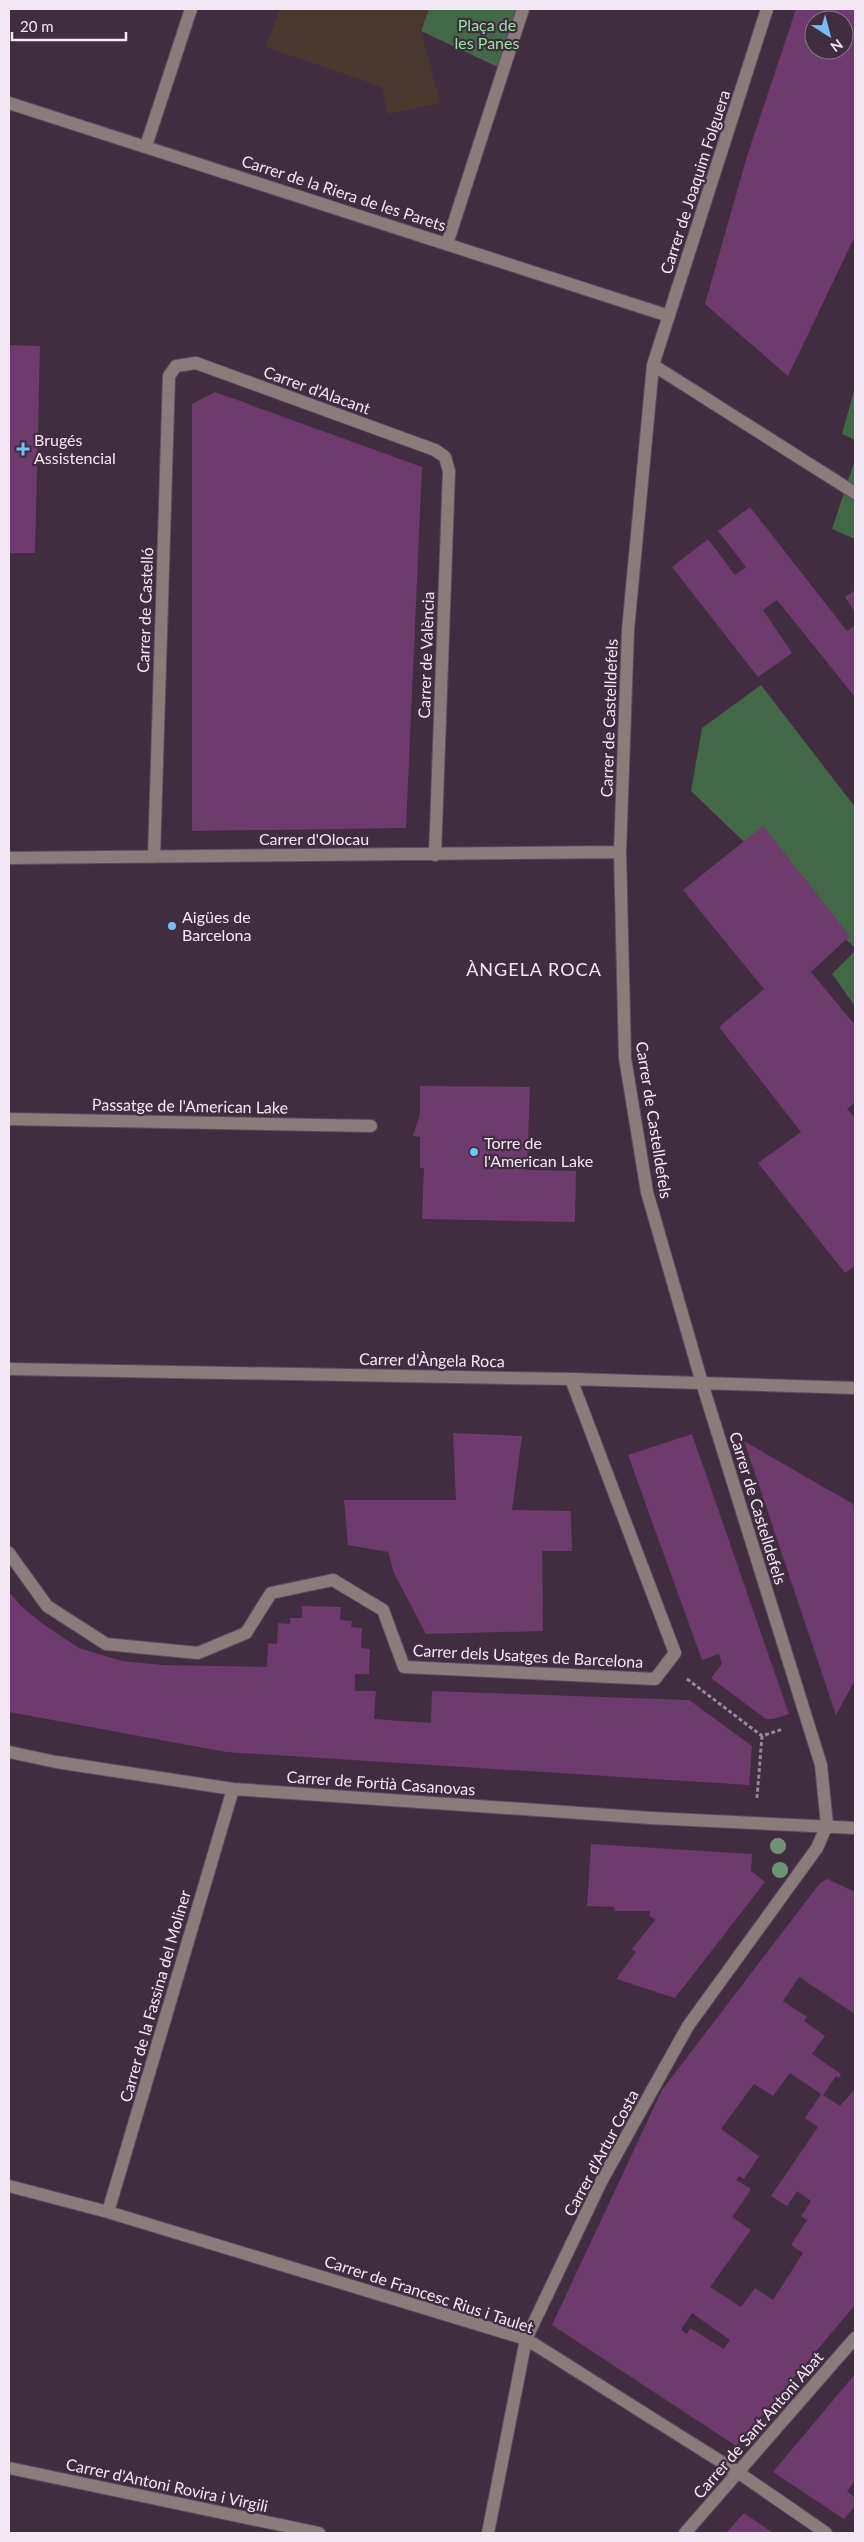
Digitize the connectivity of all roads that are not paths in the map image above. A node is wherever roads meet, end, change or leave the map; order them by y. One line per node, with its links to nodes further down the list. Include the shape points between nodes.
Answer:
1 (191, 9): 5 (street)
2 (523, 9): 6 (street)
3 (767, 9): 7 (street, Carrer de Joaquim Folguera)
4 (9, 103): 5 (street, Carrer de la Riera de les Parets)
5 (146, 146): 6 (street, Carrer de la Riera de les Parets)
6 (447, 244): 7 (street, Carrer de la Riera de les Parets)
7 (669, 316): 8 (street, Carrer de Joaquim Folguera)
8 (653, 365): 11 (street); 12 (street, Carrer de Castelldefels, via 628,630)
9 (176, 366): 10 (street, Carrer d'Alacant, via 196,363 435,450); 14 (street, Carrer de Castelló, via 169,376)
10 (445, 457): 13 (street, Carrer de València, via 449,471)
11 (855, 493)
12 (620, 852): 13 (street, Carrer d'Olocau); 20 (street, Carrer de Castelldefels, via 625,1058 648,1192)
13 (435, 855): 14 (street, Carrer d'Olocau)
14 (154, 857): 15 (street, Carrer d'Olocau)
15 (9, 858)
16 (9, 1119): 17 (street, Passatge de l'American Lake)
17 (371, 1126)
18 (9, 1369): 19 (street, Carrer d'Àngela Roca)
19 (571, 1379): 20 (street, Carrer d'Àngela Roca); 22 (street, Carrer dels Usatges de Barcelona, via 675,1653 655,1679 404,1667 383,1610 333,1580 270,1593 246,1634 198,1653 106,1644 47,1606)
20 (702, 1383): 21 (street, Carrer d'Àngela Roca); 25 (street, Carrer de Castelldefels, via 821,1765)
21 (855, 1388)
22 (9, 1553)
23 (9, 1752): 24 (street, Carrer de Fortià Casanovas)
24 (233, 1789): 25 (street, Carrer de Fortià Casanovas, via 651,1818); 28 (street, Carrer de la Fassina del Moliner)
25 (827, 1825): 26 (street, Carrer de Fortià Casanovas); 30 (street, Carrer d'Artur Costa, via 818,1848 688,2026 602,2180)
26 (855, 1828)
27 (9, 2186): 28 (street, Carrer de Francesc Rius i Taulet)
28 (108, 2212): 30 (street, Carrer de Francesc Rius i Taulet)
29 (855, 2338): 32 (street, Carrer de Sant Antoni Abat)
30 (526, 2339): 32 (street, Carrer de Francesc Rius i Taulet); 34 (street, Carrer d'Artur Costa)
31 (9, 2468): 33 (street, Carrer d'Antoni Rovira i Virgili)
32 (739, 2472): 35 (street, Carrer de Sant Antoni Abat); 36 (street, Carrer de Francesc Rius i Taulet)
33 (319, 2533)
34 (488, 2533)
35 (685, 2533)
36 (826, 2533)

